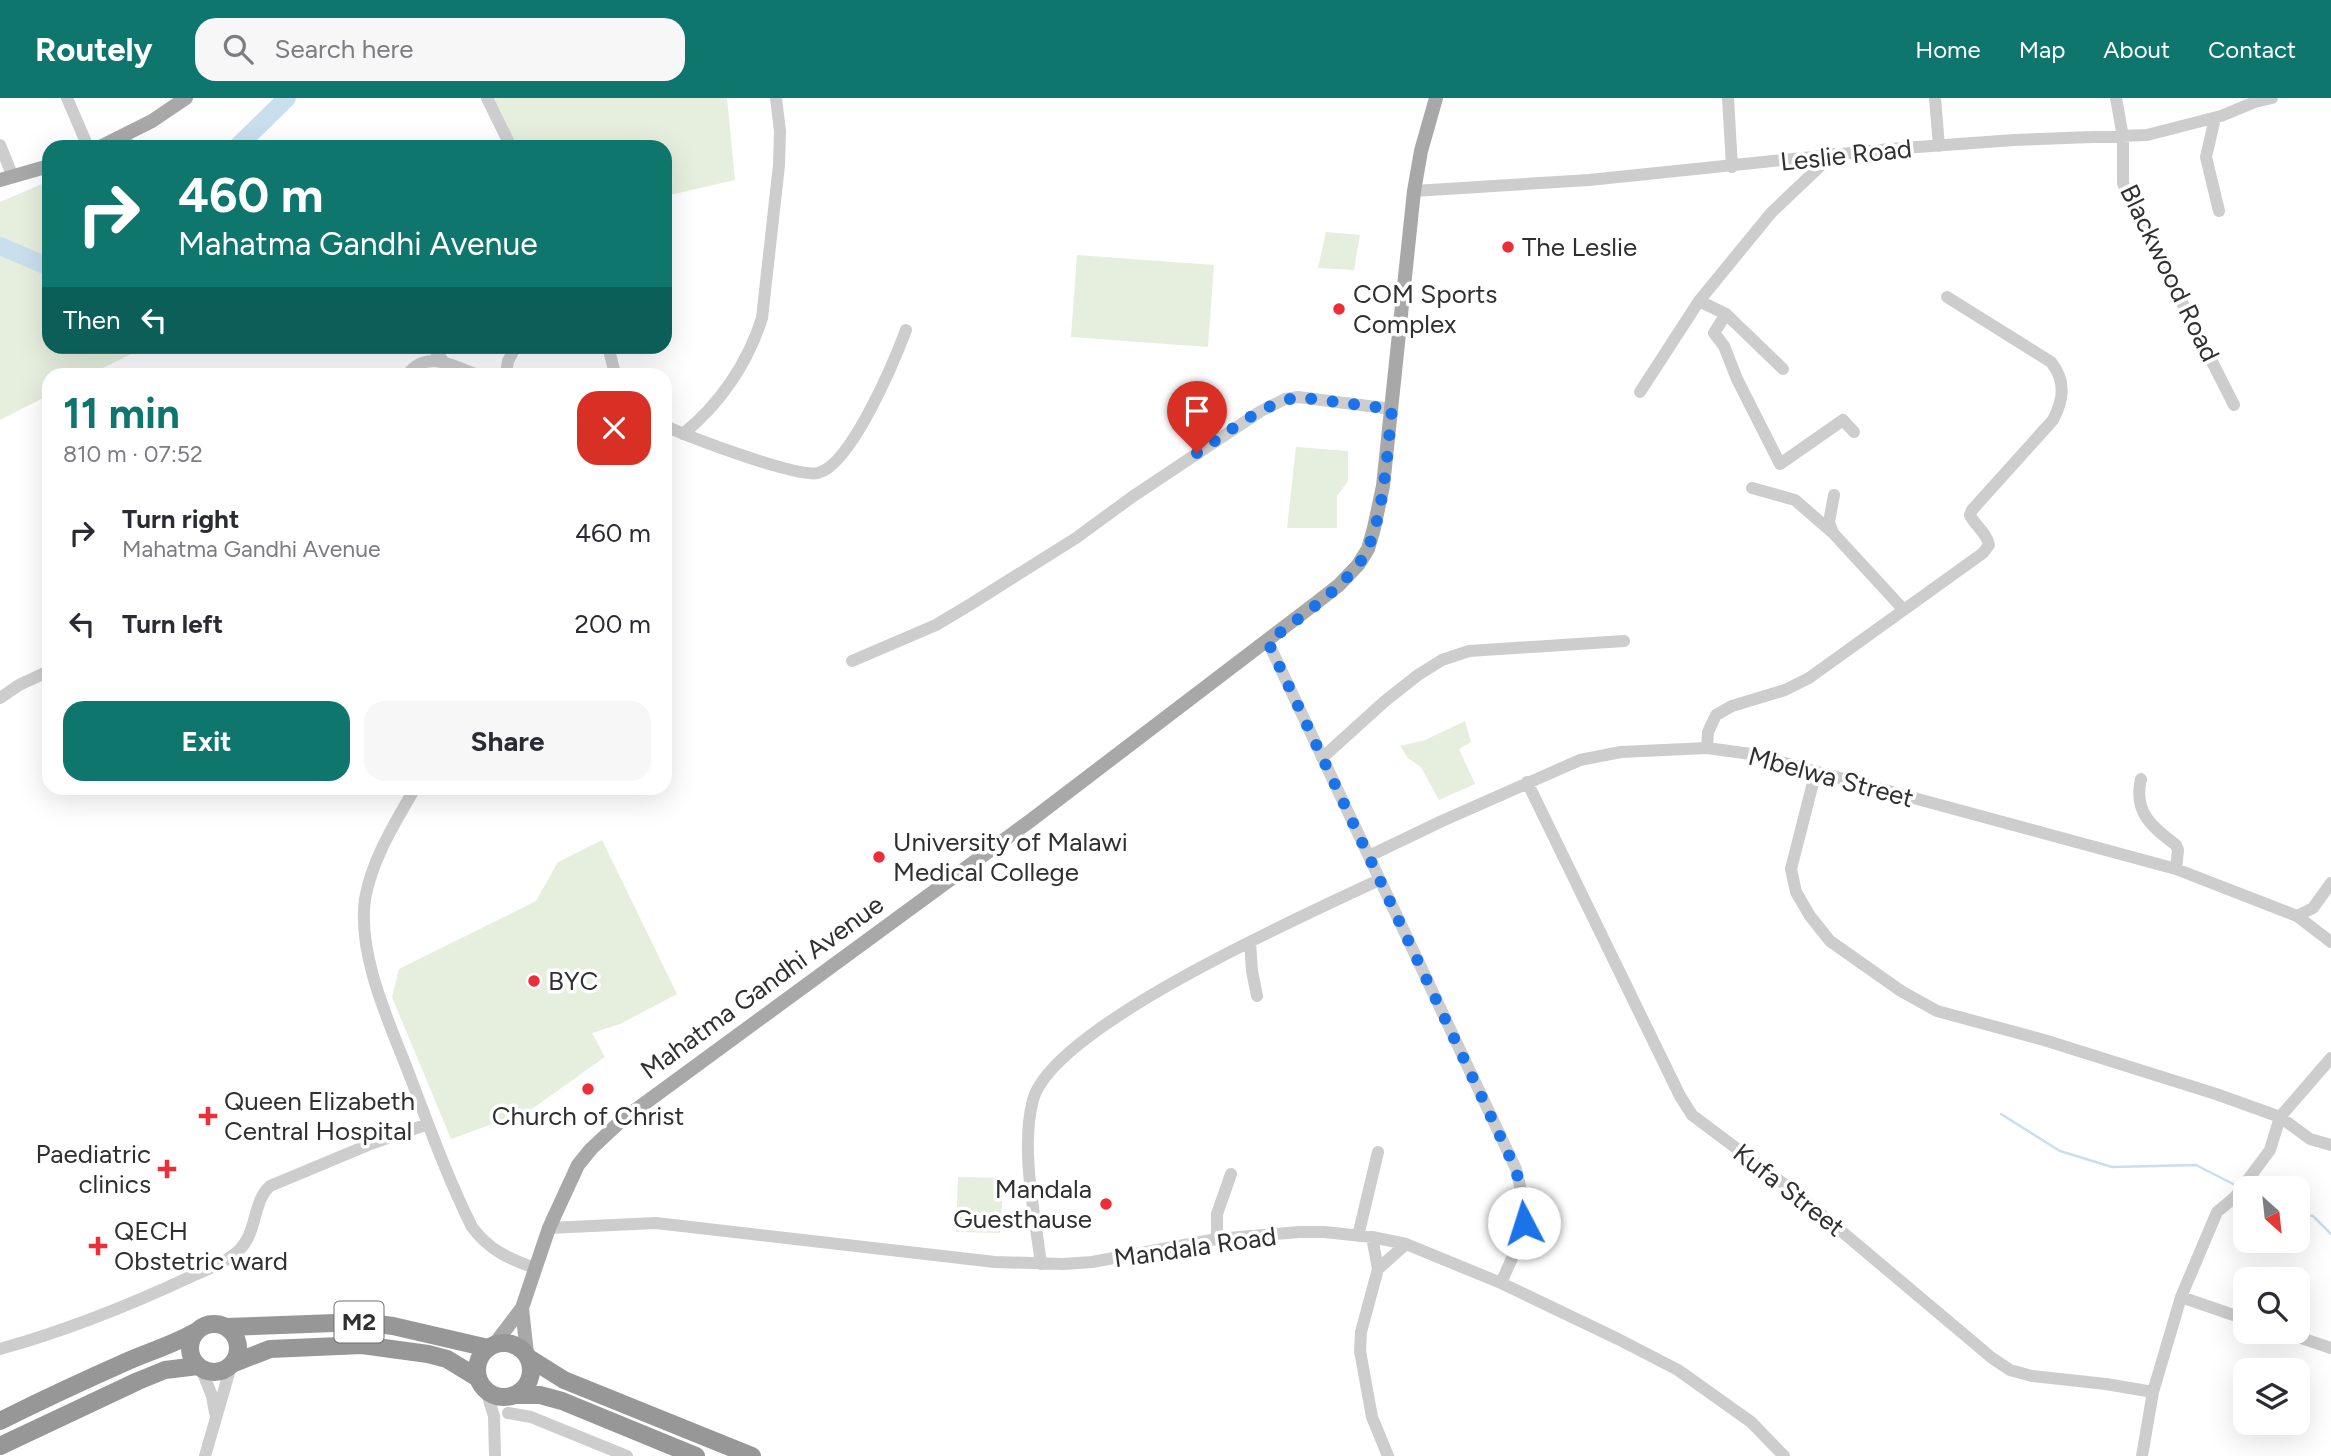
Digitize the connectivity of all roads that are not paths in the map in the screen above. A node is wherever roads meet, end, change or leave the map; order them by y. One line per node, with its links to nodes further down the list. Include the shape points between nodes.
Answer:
1 (67, 98): 15 (street)
2 (186, 98): 11 (main road)
3 (487, 98): 18 (street)
4 (776, 98): 41 (street, via 779,165 762,318 755,342 728,386)
5 (1436, 98): 25 (main road, Mahatma Gandhi Avenue)
6 (1728, 98): 22 (street)
7 (1935, 98): 20 (street)
8 (2116, 98): 13 (street, Blackwood Road)
9 (2272, 98): 10 (street, Leslie Road)
10 (2247, 102): 12 (street, Leslie Road)
11 (174, 103): 14 (main road)
12 (2215, 118): 13 (street, Leslie Road); 26 (street, via 2206,157)
13 (2123, 137): 20 (street, Leslie Road); 37 (street, Blackwood Road, via 2126,192)
14 (120, 138): 16 (main road); 17 (street)
15 (85, 140)
16 (116, 140)
17 (123, 140)
18 (508, 140)
19 (0, 145): 24 (street)
20 (1939, 146): 21 (street, Leslie Road)
21 (1833, 154): 22 (street, Leslie Road); 28 (street, via 1771,213)
22 (1732, 167): 25 (street, Leslie Road)
23 (42, 168): 24 (main road)
24 (7, 179)
25 (1414, 191): 38 (main road, Mahatma Gandhi Avenue)
26 (2219, 211)
27 (1947, 297): 45 (street, via 2051,362 2063,383 2062,397 2053,420 1972,510 1972,520 1989,545)
28 (1699, 301): 29 (street); 36 (street)
29 (1726, 314): 35 (street); 40 (street, via 1714,334 1780,464 1843,420)
30 (906, 330): 41 (street, via 861,425 838,460 819,473 800,472)
31 (438, 354): 32 (street)
32 (446, 365): 33 (street, via 432,360); 34 (street)
33 (413, 368)
34 (456, 368)
35 (1783, 369)
36 (1640, 392)
37 (2234, 405)
38 (1392, 409): 47 (main road, Mahatma Gandhi Avenue, via 1383,486 1368,549 1339,585); 48 (street, via 1285,399 982,598 936,625)
39 (672, 429): 41 (street)
40 (1854, 432)
41 (683, 434)
42 (1752, 488): 44 (street, via 1795,500)
43 (1834, 495): 44 (street, via 1829,522)
44 (1833, 533): 45 (street)
45 (1903, 609): 51 (street, via 1810,678 1716,715)
46 (1623, 641): 52 (street, via 1469,651 1443,660 1385,701)
47 (1268, 642): 52 (street); 71 (main road, Mahatma Gandhi Avenue, via 622,1120 578,1166)
48 (852, 661)
49 (42, 674): 50 (street)
50 (0, 698)
51 (1707, 748): 53 (street, Mbelwa Street); 55 (street, Mbelwa Street, via 1598,755)
52 (1322, 758): 57 (street)
53 (1816, 771): 58 (street, Mbelwa Street); 66 (street, via 1791,870 1796,892 1830,941 1937,1011 2176,1081)
54 (2141, 779): 58 (street, via 2142,813 2176,845)
55 (1527, 782): 57 (street, Mbelwa Street); 92 (street, Kufa Street, via 1692,1115 1796,1193 2010,1370)
56 (411, 795): 67 (street, via 377,860 364,920 372,973)
57 (1369, 856): 59 (street)
58 (2176, 869): 61 (street, Mbelwa Street)
59 (1379, 880): 62 (street); 78 (street, via 1516,1170 1524,1223)
60 (2331, 883): 61 (street, via 2313,908)
61 (2297, 916): 63 (street, Mbelwa Street)
62 (1250, 942): 64 (street); 75 (street, via 1160,989 1045,1076 1029,1121)
63 (2331, 942)
64 (1257, 996)
65 (2331, 1058): 66 (street)
66 (2280, 1117): 68 (street, via 2310,1139); 79 (street, via 2270,1150 2217,1212)
67 (428, 1124): 76 (street, via 472,1227 483,1242 499,1254); 87 (street, via 270,1186 248,1240 219,1263 149,1296)
68 (2331, 1145)
69 (1378, 1152): 72 (street)
70 (1231, 1174): 73 (street, via 1217,1214)
71 (549, 1228): 75 (street, Mandala Road, via 656,1223); 76 (main road, Mahatma Gandhi Avenue)
72 (1365, 1237): 73 (street, Mandala Road, via 1299,1232); 74 (street, Mandala Road); 77 (street)
73 (1217, 1239): 75 (street, Mandala Road, via 1092,1262)
74 (1406, 1244): 77 (street); 78 (street, Mandala Road)
75 (1041, 1264)
76 (536, 1268): 80 (main road, Mahatma Gandhi Avenue)
77 (1378, 1269): 102 (street, via 1360,1351 1372,1417)
78 (1501, 1283): 103 (street, Mandala Road, via 1678,1370 1751,1422)
79 (2181, 1297): 81 (street); 92 (street)
80 (522, 1308): 85 (main road, Mahatma Gandhi Avenue); 88 (main road, Mahatma Gandhi Avenue)
81 (2233, 1315)
82 (226, 1327): 83 (highway, M2, via 211,1324); 85 (highway, M2, via 362,1322); 89 (highway, via 239,1347)
83 (197, 1331): 90 (highway, via 190,1353); 95 (highway, M2)
84 (2310, 1341): 86 (street)
85 (490, 1347): 88 (highway, M2, via 508,1343); 91 (highway, via 477,1367)
86 (2331, 1348)
87 (0, 1349)
88 (528, 1356): 93 (highway, via 529,1382); 101 (highway, M2, via 564,1380)
89 (232, 1364): 90 (highway, M2, via 216,1372); 91 (highway, M2, via 270,1349 390,1347 447,1359); 94 (street)
90 (199, 1367): 94 (street); 96 (highway, M2, via 165,1370)
91 (482, 1384): 93 (highway, M2); 97 (street, via 494,1416)
92 (2152, 1392): 104 (street)
93 (513, 1401): 97 (street); 99 (street, via 531,1417); 100 (highway, M2, via 540,1395 562,1401)
94 (216, 1413): 98 (street)
95 (0, 1421)
96 (0, 1446)
97 (495, 1450)
98 (205, 1456)
99 (627, 1456)
100 (696, 1456)
101 (752, 1456)
102 (1388, 1456)
103 (1784, 1456)
104 (2142, 1456)

